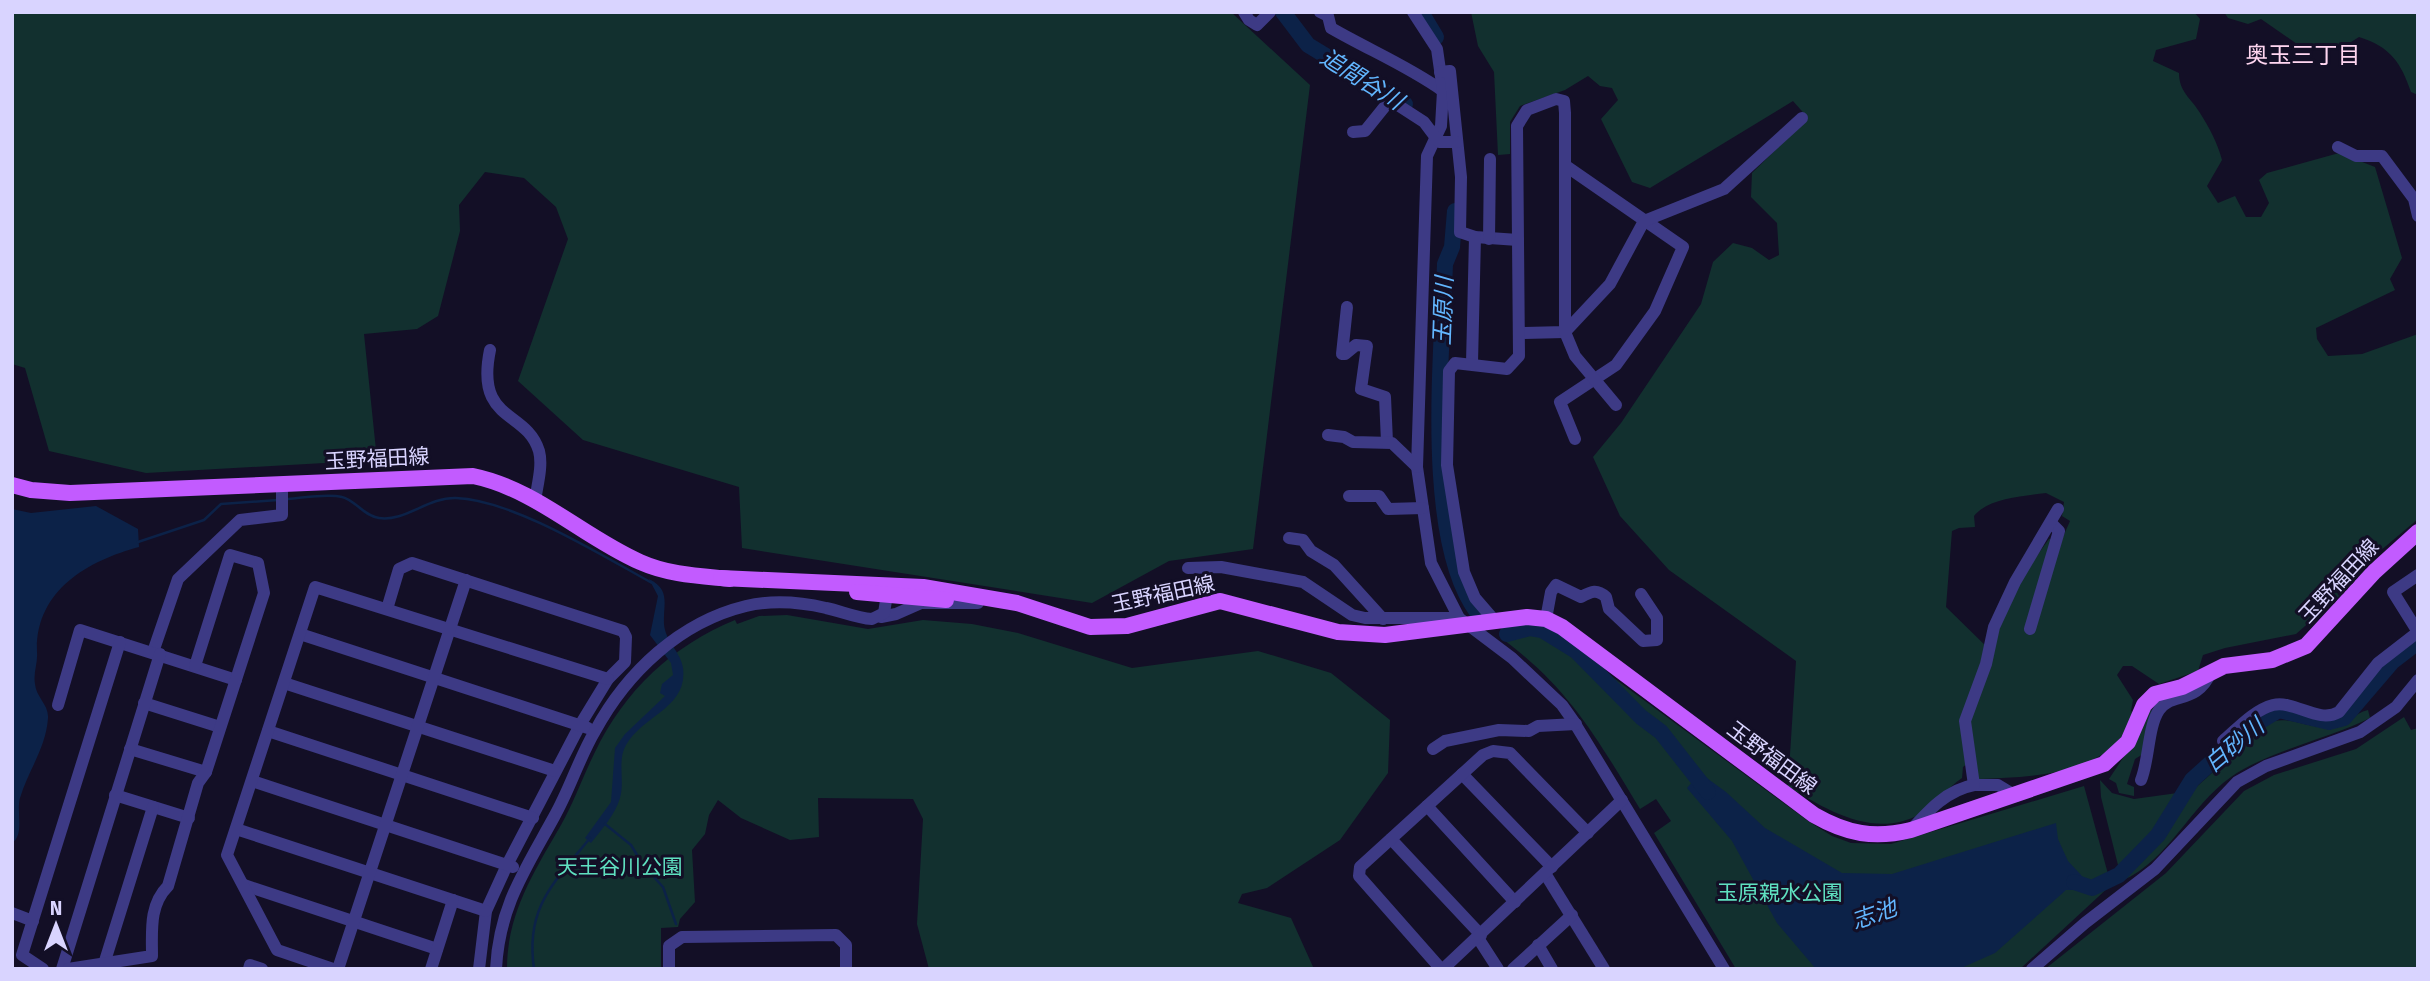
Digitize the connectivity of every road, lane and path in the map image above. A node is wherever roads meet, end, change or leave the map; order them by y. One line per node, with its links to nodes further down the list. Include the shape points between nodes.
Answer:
1 (1244, 12): 2 (street, via 1257,25)
2 (1270, 12)
3 (1320, 12): 5 (street, via 1328,16 1331,28 1408,66)
4 (1416, 15): 5 (street, via 1437,50)
5 (1447, 96): 8 (street); 9 (street)
6 (1802, 118): 14 (street, via 1724,189)
7 (1353, 132): 8 (street, via 1365,131 1390,100)
8 (1438, 132): 9 (street); 28 (street, via 1427,156)
9 (1453, 142): 15 (street, via 1461,177 1460,232)
10 (2338, 147): 13 (street, via 2356,156 2382,156 2414,199)
11 (1490, 159): 16 (street)
12 (1566, 166): 14 (street); 17 (street, via 1564,101 1556,99 1527,110 1517,126); 19 (street)
13 (2418, 216)
14 (1644, 221): 19 (street, via 1610,284); 23 (street, via 1683,247 1655,311 1616,365)
15 (1475, 237): 16 (street); 22 (street)
16 (1489, 239): 17 (street)
17 (1518, 240): 20 (street)
18 (1347, 307): 27 (street, via 1342,354 1356,345 1367,346 1361,389 1385,397)
19 (1565, 332): 20 (street); 23 (street)
20 (1520, 333): 22 (street, via 1519,356 1507,369)
21 (490, 349): 32 (street, via 489,391 502,414 531,436 539,453)
22 (1472, 363): 49 (street, via 1455,363 1449,371 1447,465 1464,572 1475,598)
23 (1595, 380): 24 (street); 26 (street, via 1560,402)
24 (1616, 405)
25 (1328, 435): 27 (street, via 1353,442)
26 (1575, 439)
27 (1387, 442): 28 (street, via 1398,446)
28 (1417, 467): 33 (street)
29 (12, 485): 30 (main road, 玉野福田線, via 70,493)
30 (282, 496): 32 (main road, 玉野福田線, via 465,476 507,485); 56 (street, via 279,517 240,520 178,579)
31 (1349, 496): 33 (street, via 1379,496 1388,509)
32 (535, 501): 41 (main road, 玉野福田線, via 640,562 681,574)
33 (1423, 508): 50 (street, via 1431,563)
34 (2058, 509): 35 (street)
35 (2052, 524): 52 (street, via 2059,531); 83 (street, via 2015,582 1994,627 1965,721)
36 (2418, 532): 59 (main road, 玉野福田線, via 2306,646 2272,660)
37 (1289, 538): 48 (street, via 1303,540 1311,551 1326,557)
38 (1188, 568): 48 (street, via 1221,567 1303,582 1352,615)
39 (2418, 575): 53 (street, via 2393,592)
40 (466, 580): 44 (street, via 412,563 399,569); 51 (street); 57 (street, via 623,631)
41 (888, 589): 43 (main road, 玉野福田線); 45 (main road, 玉野福田線, via 1017,603); 46 (street)
42 (1641, 594): 47 (street, via 1657,618 1657,640 1643,641 1609,608 1601,592 1581,597 1556,584)
43 (978, 603): 45 (main road, 玉野福田線); 46 (street, via 921,603)
44 (387, 609): 51 (street); 54 (street, via 315,587)
45 (1040, 611): 50 (main road, 玉野福田線, via 1090,627 1127,626 1220,601 1350,634 1385,635)
46 (881, 617): 60 (street, via 861,619 804,604 763,603 707,620)
47 (1546, 619): 49 (main road, 玉野福田線); 93 (main road, 玉野福田線, via 1834,827 1867,836)
48 (1383, 620): 50 (street)
49 (1494, 620): 50 (main road, 玉野福田線)
50 (1463, 622): 68 (street, via 1545,688)
51 (450, 629): 61 (street); 62 (street)
52 (2030, 629)
53 (2418, 632): 74 (street, via 2378,663 2339,712 2322,716 2272,706)
54 (300, 634): 61 (street); 65 (street)
55 (120, 642): 56 (street); 67 (street, via 80,629); 106 (street)
56 (157, 653): 58 (street); 66 (street)
57 (625, 662): 60 (street); 62 (street)
58 (195, 666): 63 (street); 63 (street, via 230,555 258,563 264,593)
59 (2211, 672): 81 (street, via 2199,691 2158,711); 85 (main road, 玉野福田線, via 2149,699 2128,742 2104,764)
60 (635, 673): 72 (street)
61 (434, 678): 69 (street); 71 (street)
62 (608, 679): 69 (street)
63 (236, 680): 70 (street)
64 (2418, 680): 132 (street, via 2396,707 2360,732 2266,766 2237,782 2155,869)
65 (284, 684): 71 (street); 73 (street)
66 (145, 703): 70 (street); 75 (street)
67 (58, 705)
68 (1576, 724): 76 (street, via 1499,730 1445,741); 86 (street)
69 (580, 725): 72 (street); 77 (street)
70 (220, 727): 78 (street)
71 (418, 727): 77 (street); 80 (street)
72 (595, 730): 97 (street)
73 (268, 732): 80 (street); 82 (street)
74 (2223, 741)
75 (130, 749): 78 (street); 84 (street)
76 (1433, 749)
77 (555, 771): 90 (street)
78 (206, 772): 89 (street)
79 (1462, 774): 87 (street); 94 (street, via 1483,755 1510,753); 98 (street)
80 (402, 775): 90 (street); 91 (street)
81 (2141, 780)
82 (252, 781): 91 (street); 92 (street)
83 (1974, 785): 85 (street, via 1998,785); 93 (street, via 1949,794)
84 (115, 796): 88 (street); 115 (street)
85 (2016, 796): 93 (main road, 玉野福田線)
86 (1622, 800): 94 (street); 131 (street)
87 (1427, 806): 95 (street); 102 (street)
88 (153, 807): 89 (street); 113 (street)
89 (188, 818): 113 (street, via 168,886 159,895 152,918 152,956)
90 (533, 818): 96 (street)
91 (386, 825): 96 (street); 99 (street)
92 (236, 829): 99 (street); 100 (street, via 228,855)
93 (1911, 830)
94 (1587, 833): 98 (street)
95 (1391, 839): 108 (street); 126 (street, via 1360,867 1359,876)
96 (507, 865): 97 (street); 103 (street)
97 (523, 871): 123 (street, via 502,922)
98 (1549, 871): 102 (street); 105 (street)
99 (370, 873): 101 (street); 107 (street)
100 (244, 885): 107 (street); 119 (street, via 277,950)
101 (453, 900): 103 (street); 112 (street)
102 (1515, 902): 108 (street)
103 (486, 911): 122 (street)
104 (12, 913): 106 (street)
105 (1572, 915): 111 (street); 130 (street)
106 (33, 921): 110 (street)
107 (355, 921): 112 (street); 120 (street)
108 (1480, 937): 126 (street); 127 (street)
109 (12, 940): 110 (street)
110 (26, 945): 114 (street, via 22,955)
111 (1538, 946): 128 (street); 129 (street)
112 (437, 949): 121 (street)
113 (103, 964): 116 (street)
114 (43, 969)
115 (62, 969)
116 (68, 969)
117 (249, 969): 118 (street, via 250,965)
118 (262, 969)
119 (332, 969)
120 (338, 969)
121 (431, 969)
122 (479, 969)
123 (496, 969)
124 (668, 969): 125 (street, via 669,946 682,937 836,935 846,945)
125 (846, 969)
126 (1442, 969)
127 (1498, 969)
128 (1513, 969)
129 (1552, 969)
130 (1604, 969)
131 (1724, 969)
132 (2032, 969)

